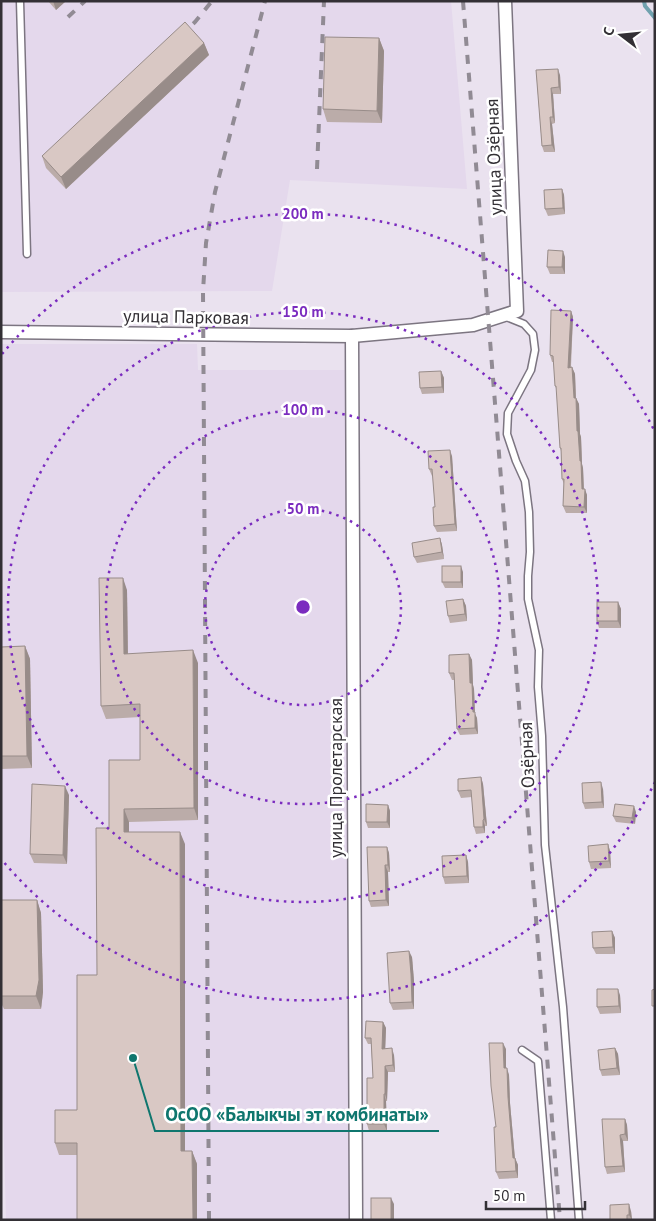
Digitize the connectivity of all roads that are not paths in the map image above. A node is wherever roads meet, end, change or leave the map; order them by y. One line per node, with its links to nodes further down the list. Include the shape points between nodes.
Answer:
1 (20, 1): 3 (lane)
2 (506, 1): 4 (street, улица Озёрная)
3 (27, 254)
4 (518, 311): 5 (street, улица Парковая)
5 (503, 316): 7 (street, улица Парковая, via 473,325); 11 (lane, Озёрная, via 524,324 533,334 535,350 531,370 508,413 506,434 525,481 529,512 528,599 539,650 545,845 563,1007)
6 (1, 332): 7 (street, улица Парковая)
7 (352, 336): 9 (street, улица Пролетарская)
8 (522, 1050): 10 (lane, via 538,1061)
9 (356, 1220)
10 (551, 1220)
11 (579, 1220)

